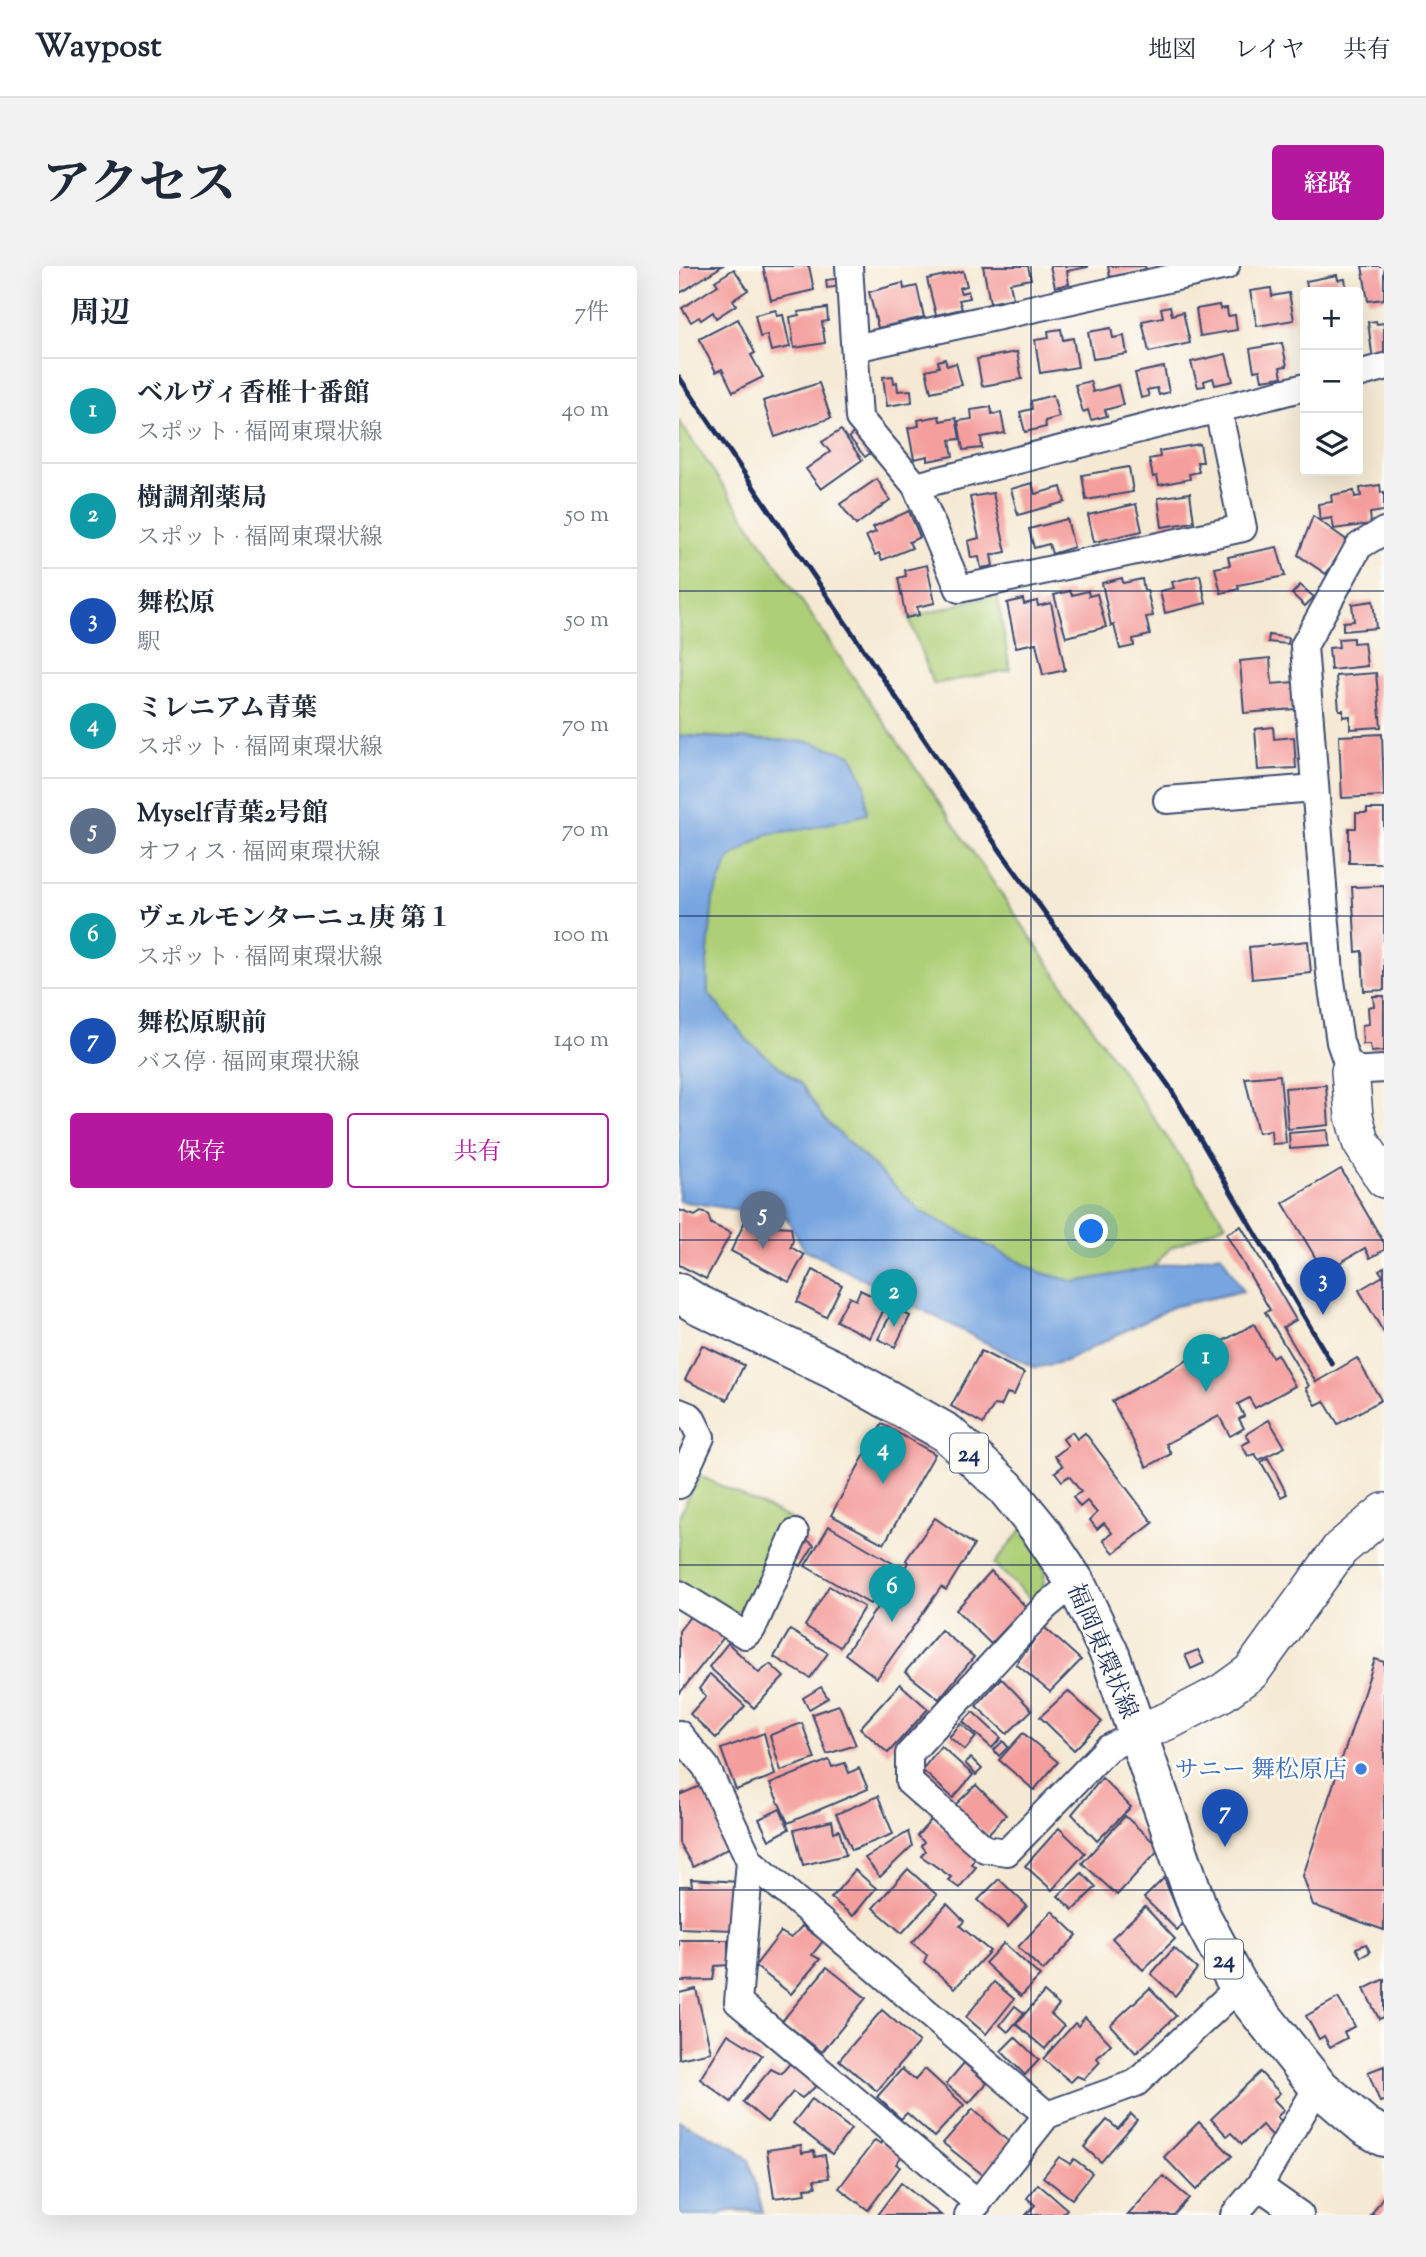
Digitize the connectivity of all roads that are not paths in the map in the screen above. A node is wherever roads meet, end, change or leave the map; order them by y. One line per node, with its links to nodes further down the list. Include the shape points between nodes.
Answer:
1 (849, 266): 3 (street)
2 (1226, 266): 3 (street)
3 (855, 348): 8 (street, via 859,418)
4 (1384, 367): 5 (street)
5 (1363, 373)
6 (1300, 388): 7 (street)
7 (1218, 409): 8 (street); 8 (street, via 1243,528 958,589)
8 (916, 486)
9 (1384, 531): 10 (street, via 1359,547 1304,646)
10 (1315, 788): 11 (street); 12 (street, via 1340,1042)
11 (1167, 800)
12 (1367, 1070): 13 (street, via 1354,1116 1361,1142)
13 (1384, 1179)
14 (679, 1293): 19 (main road, 福岡東環状線 / 24, via 837,1371 947,1433 1006,1488)
15 (679, 1412): 16 (street, via 691,1417 701,1437)
16 (679, 1485)
17 (1384, 1512): 21 (street, via 1340,1549 1251,1672 1222,1693)
18 (795, 1534): 20 (street, via 752,1629 745,1635)
19 (1075, 1582): 21 (main road, 福岡東環状線 / 24); 21 (street, via 1045,1607 909,1754 909,1782 985,1849 1007,1852 1107,1748)
20 (679, 1594)
21 (1138, 1733): 24 (main road, 福岡東環状線 / 24, via 1200,1914)
22 (679, 1734): 23 (street, via 706,1767)
23 (750, 1861): 26 (street); 29 (street, via 738,2002)
24 (1240, 1987): 25 (main road, 福岡東環状線 / 24); 26 (street, via 1136,2083)
25 (1318, 2086): 27 (main road, 福岡東環状線 / 24); 28 (street)
26 (1047, 2115): 29 (street)
27 (1384, 2137)
28 (1259, 2186): 30 (street); 31 (street)
29 (973, 2209)
30 (1234, 2215)
31 (1300, 2215)

